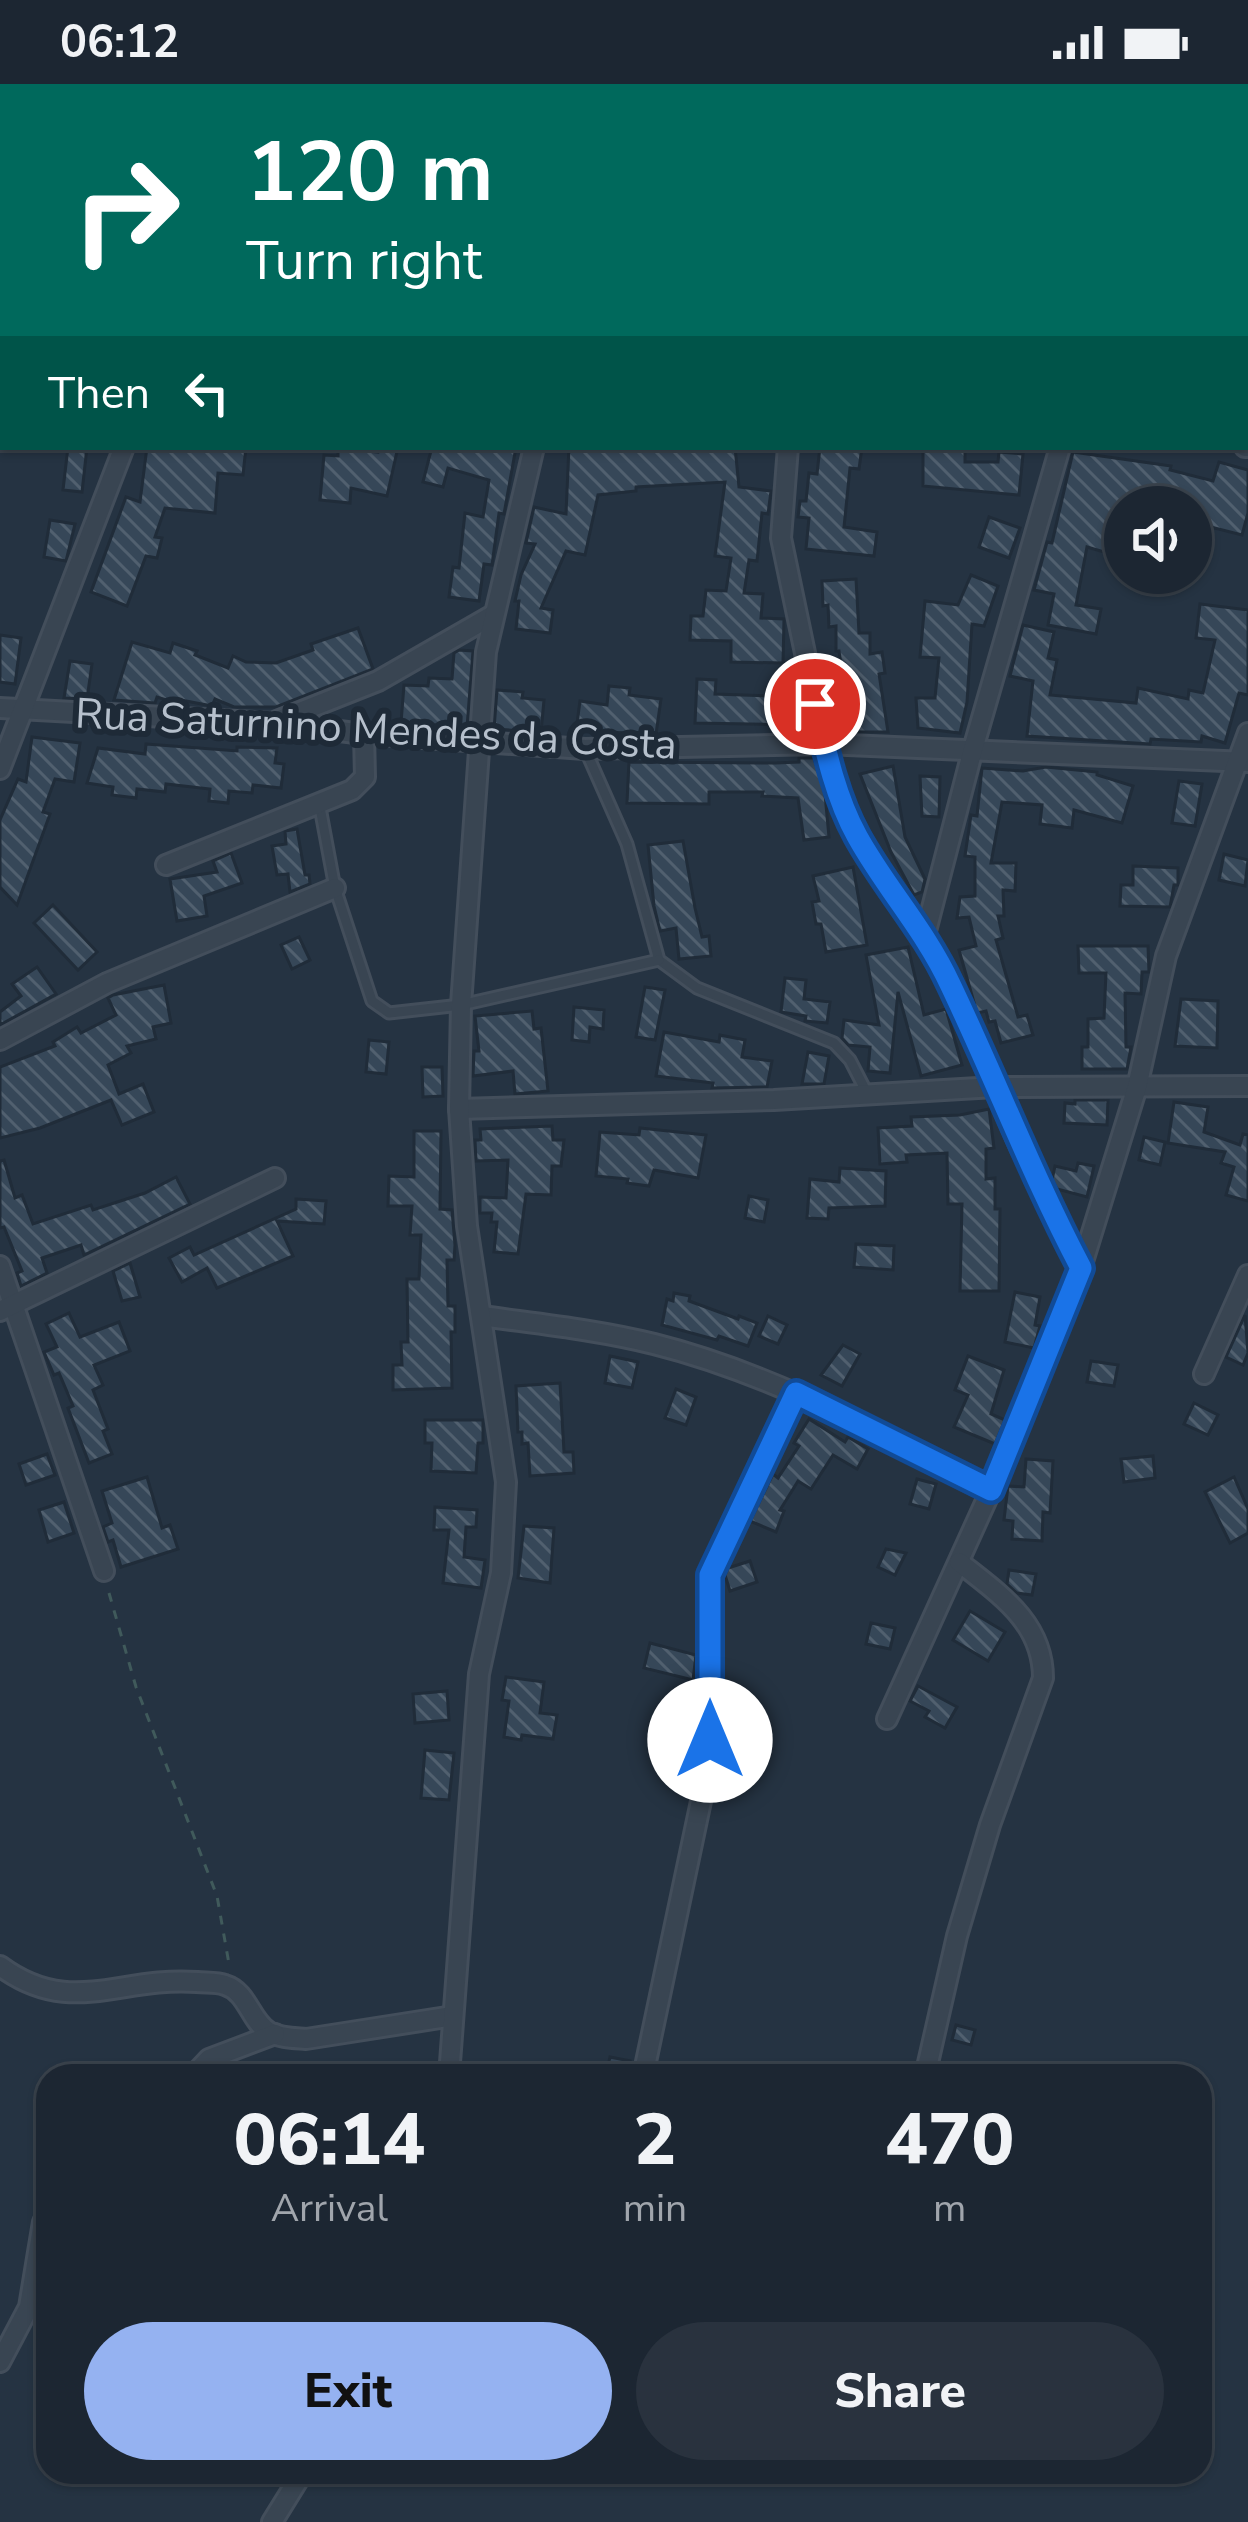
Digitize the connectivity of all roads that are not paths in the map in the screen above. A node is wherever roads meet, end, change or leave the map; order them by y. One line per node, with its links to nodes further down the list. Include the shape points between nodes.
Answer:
1 (123, 450): 7 (street)
2 (533, 450): 5 (street)
3 (788, 450): 12 (street, via 781,538)
4 (1059, 450): 13 (street)
5 (493, 614): 8 (street, via 378,681); 11 (street)
6 (0, 708): 7 (street, Rua Saturnino Mendes da Costa)
7 (25, 709): 8 (street, Rua Saturnino Mendes da Costa); 16 (street)
8 (273, 723): 10 (street, Rua Saturnino Mendes da Costa)
9 (1248, 733): 15 (street)
10 (364, 734): 11 (street, Rua Saturnino Mendes da Costa); 17 (street, via 362,783)
11 (481, 741): 14 (street, Rua Saturnino Mendes da Costa); 22 (street)
12 (824, 744): 13 (street, Rua Saturnino Mendes da Costa); 14 (street, Rua Saturnino Mendes da Costa); 20 (street, via 855,832)
13 (973, 748): 15 (street, Rua Saturnino Mendes da Costa); 20 (street)
14 (585, 749): 21 (lane, via 627,844)
15 (1244, 761): 26 (street, via 1166,956)
16 (0, 769)
17 (320, 802): 18 (street); 19 (lane)
18 (166, 865)
19 (335, 888): 22 (lane, via 379,1009); 23 (street, via 107,983)
20 (925, 935): 25 (street)
21 (658, 960): 22 (lane); 27 (lane, via 697,988 834,1043)
22 (461, 1005): 28 (street)
23 (0, 1040)
24 (1248, 1086): 26 (street)
25 (995, 1087): 26 (street); 27 (street); 31 (street)
26 (1137, 1087): 31 (street)
27 (868, 1096): 28 (street)
28 (459, 1109): 34 (street)
29 (275, 1178): 33 (street)
30 (0, 1266): 33 (street)
31 (1081, 1268): 37 (street)
32 (1248, 1275): 35 (street)
33 (7, 1307): 39 (street)
34 (482, 1316): 36 (street, via 656,1344); 42 (street, via 506,1482 505,1534 479,1674)
35 (1204, 1374)
36 (796, 1393): 37 (street); 46 (street, via 710,1575 708,1768)
37 (991, 1490): 38 (street)
38 (959, 1562): 40 (street); 47 (street, via 1033,1630 1043,1678 990,1825)
39 (104, 1570)
40 (887, 1719)
41 (0, 1966): 43 (street, via 37,1990 66,1994 164,1980 226,1985)
42 (452, 2016): 43 (street, via 305,2039); 45 (street)
43 (275, 2034): 44 (street)
44 (205, 2064)
45 (449, 2064)
46 (646, 2064)
47 (928, 2064)
48 (36, 2264): 49 (street, via 29,2307)
49 (0, 2362)
50 (296, 2484): 51 (street)
51 (272, 2522)

